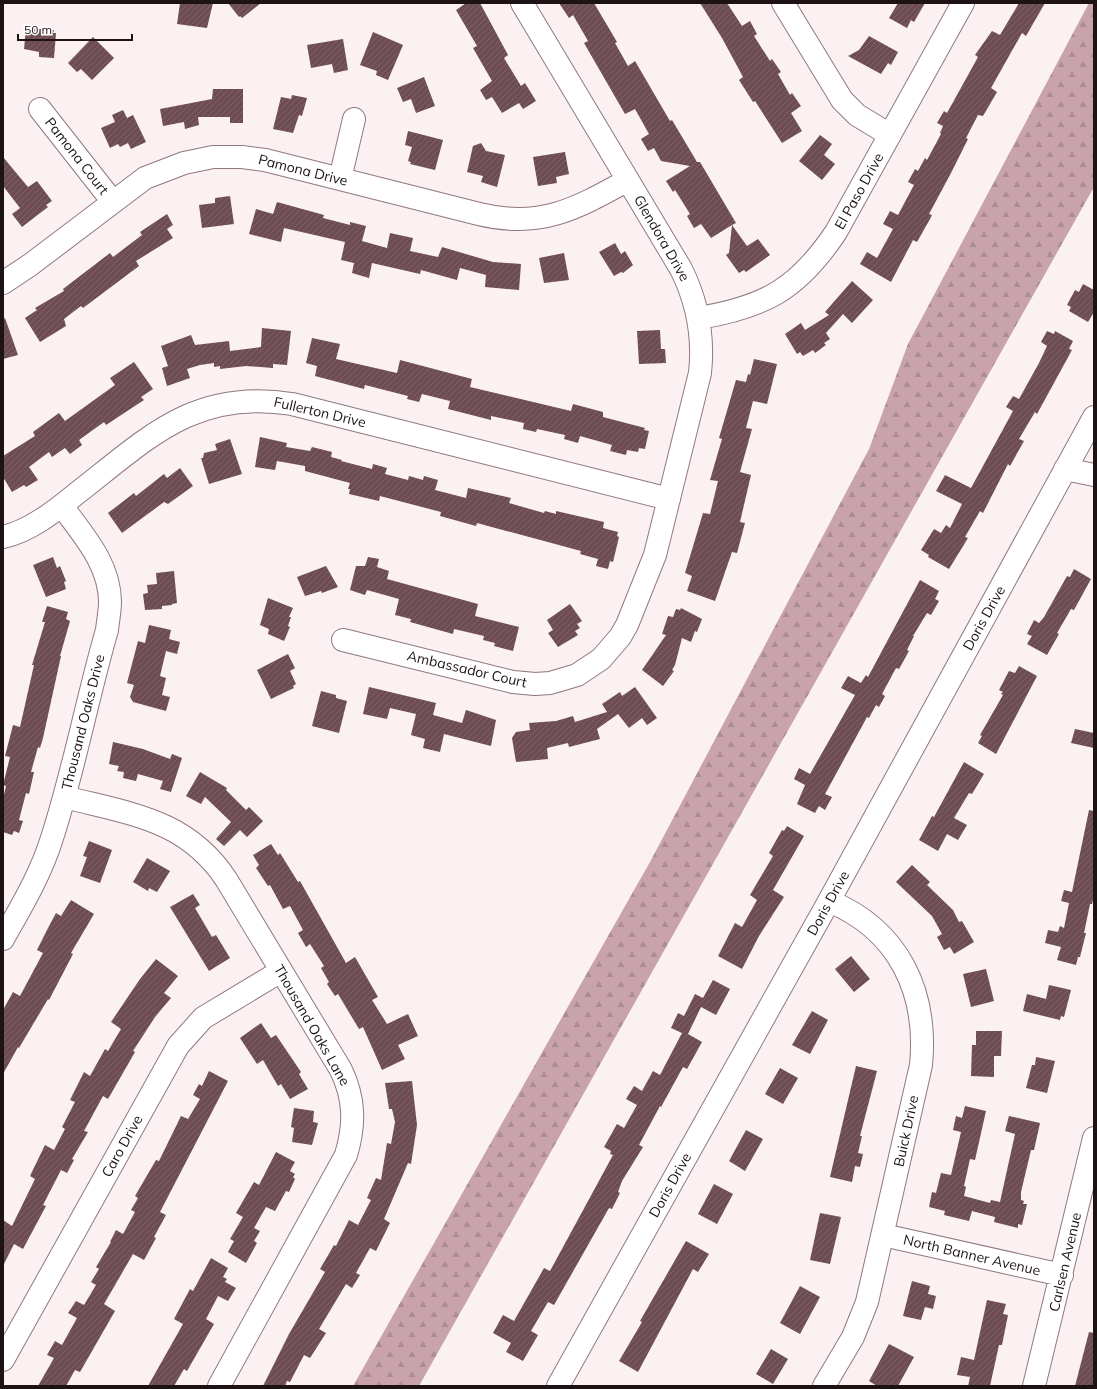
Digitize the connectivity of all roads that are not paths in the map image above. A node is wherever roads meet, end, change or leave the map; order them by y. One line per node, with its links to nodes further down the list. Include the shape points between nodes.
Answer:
1 (522, 3): 8 (street, Glendora Drive)
2 (782, 3): 6 (street, via 842,100 857,115)
3 (963, 3): 6 (street, El Paso Drive)
4 (40, 109): 9 (street, Pamona Court)
5 (354, 119): 7 (street)
6 (890, 135): 11 (street, El Paso Drive, via 836,232 820,256 800,277 776,294 751,306 730,313)
7 (340, 179): 8 (street, Pamona Drive, via 485,216 522,219 550,216 571,210); 9 (street, Pamona Drive, via 257,159 214,157 184,163 155,173)
8 (628, 180): 11 (street, Glendora Drive, via 681,269 694,298)
9 (113, 202): 10 (street, Pamona Drive, via 30,266)
10 (3, 283)
11 (699, 318): 15 (street, Glendora Drive, via 702,353 700,373)
12 (1094, 417): 13 (street, Doris Drive)
13 (1066, 469): 14 (street); 20 (street, Doris Drive)
14 (1094, 476)
15 (669, 499): 16 (street, Fullerton Drive, via 292,404 249,400 213,405 186,414 149,437); 18 (street, Ambassador Court, via 655,555 627,625 616,643 601,659 577,675 557,682 521,684)
16 (62, 506): 17 (street, Fullerton Drive, via 33,525); 19 (street, Thousand Oaks Drive, via 96,553 105,572 110,601 107,630)
17 (3, 537)
18 (343, 640)
19 (65, 797): 21 (street, Thousand Oaks Drive, via 48,851); 22 (street, Thousand Oaks Lane, via 155,821 175,830 199,847 222,873)
20 (829, 901): 24 (street, Buick Drive, via 860,917 894,952 915,989 921,1016 921,1065); 28 (street, Doris Drive)
21 (3, 939)
22 (281, 970): 26 (street, Caro Drive, via 203,1018 178,1046); 27 (street, Thousand Oaks Lane, via 344,1077 351,1098 352,1134 340,1169)
23 (1094, 1138): 25 (street, Carlsen Avenue)
24 (883, 1235): 25 (street, North Banner Avenue); 29 (street, Buick Drive, via 862,1316)
25 (1062, 1276): 30 (street, Carlsen Avenue)
26 (3, 1360)
27 (219, 1386)
28 (558, 1386)
29 (824, 1386)
30 (1034, 1386)

